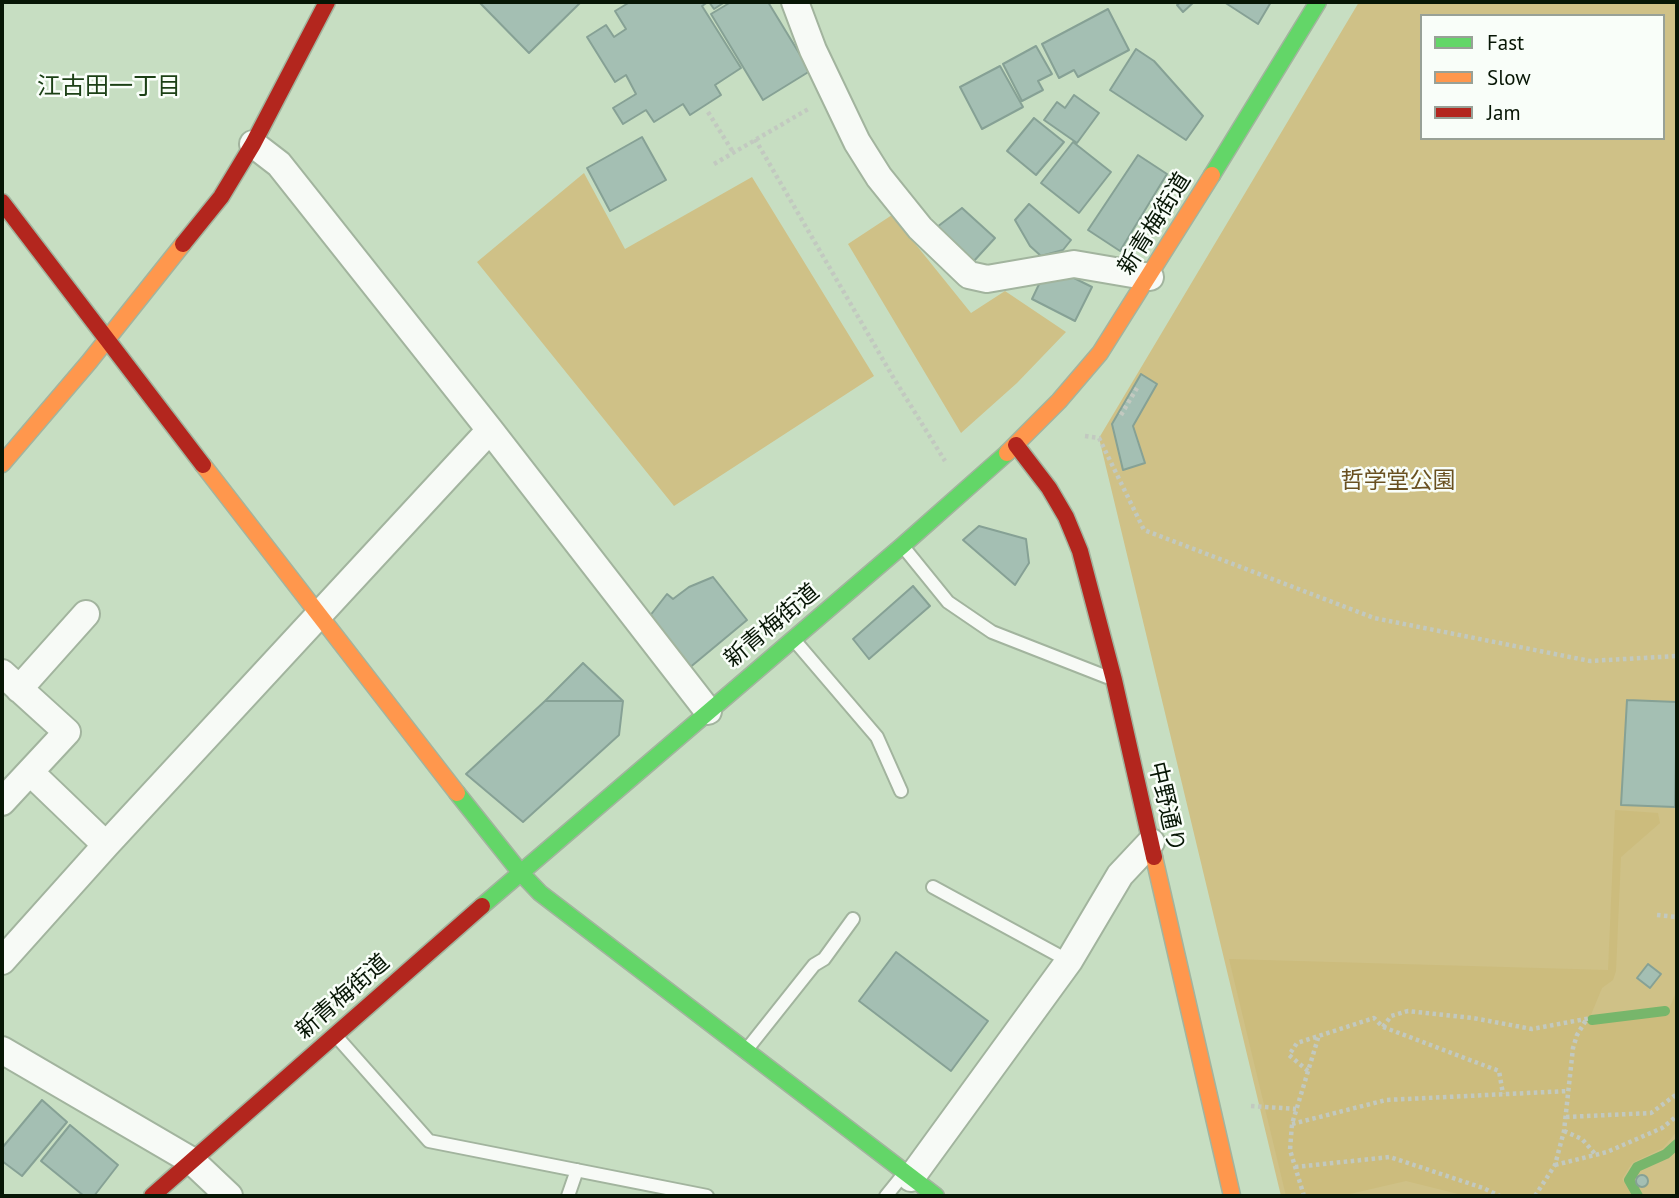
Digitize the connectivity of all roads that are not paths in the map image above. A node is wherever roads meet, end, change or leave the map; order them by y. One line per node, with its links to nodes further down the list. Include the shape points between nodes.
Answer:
1 (327, 2): 4 (main road)
2 (795, 2): 6 (street, via 857,142 879,177 920,228 969,275 987,279 1074,264)
3 (1318, 2): 6 (main road, 新青梅街道)
4 (253, 144): 7 (main road, via 221,197); 8 (street, via 279,164)
5 (2, 202): 7 (main road)
6 (1150, 277): 9 (main road, 新青梅街道, via 1100,353)
7 (107, 339): 10 (main road); 13 (main road)
8 (490, 430): 13 (street); 17 (street)
9 (1016, 445): 11 (main road, 新青梅街道); 15 (main road, 中野通り, via 1066,517 1080,551)
10 (2, 464)
11 (902, 545): 14 (main road, 新青梅街道); 15 (lane, via 948,602 992,632)
12 (86, 614): 16 (street)
13 (318, 616): 22 (street); 23 (main road)
14 (793, 639): 17 (main road, 新青梅街道); 19 (lane, via 877,737)
15 (1114, 680): 21 (main road, 中野通り)
16 (10, 681): 18 (street, via 67,732)
17 (708, 711): 23 (main road, 新青梅街道)
18 (30, 772): 20 (street); 22 (street)
19 (901, 791)
20 (2, 802)
21 (1151, 842): 27 (street, via 1120,875); 41 (main road, 中野通り)
22 (106, 845): 26 (street)
23 (520, 872): 28 (main road, 新青梅街道); 30 (main road, via 540,893)
24 (933, 887): 27 (lane)
25 (853, 919): 30 (lane)
26 (2, 961)
27 (1069, 961): 33 (street)
28 (335, 1034): 31 (main road, 新青梅街道); 32 (lane, via 429,1141)
29 (2, 1050): 31 (street)
30 (746, 1051): 33 (main road)
31 (192, 1161): 35 (main road, 新青梅街道); 36 (street)
32 (577, 1170): 34 (lane); 37 (lane)
33 (908, 1175): 39 (lane); 40 (main road)
34 (650, 1191): 38 (lane)
35 (152, 1196)
36 (229, 1196)
37 (568, 1196)
38 (708, 1196)
39 (886, 1196)
40 (936, 1196)
41 (1233, 1196)

